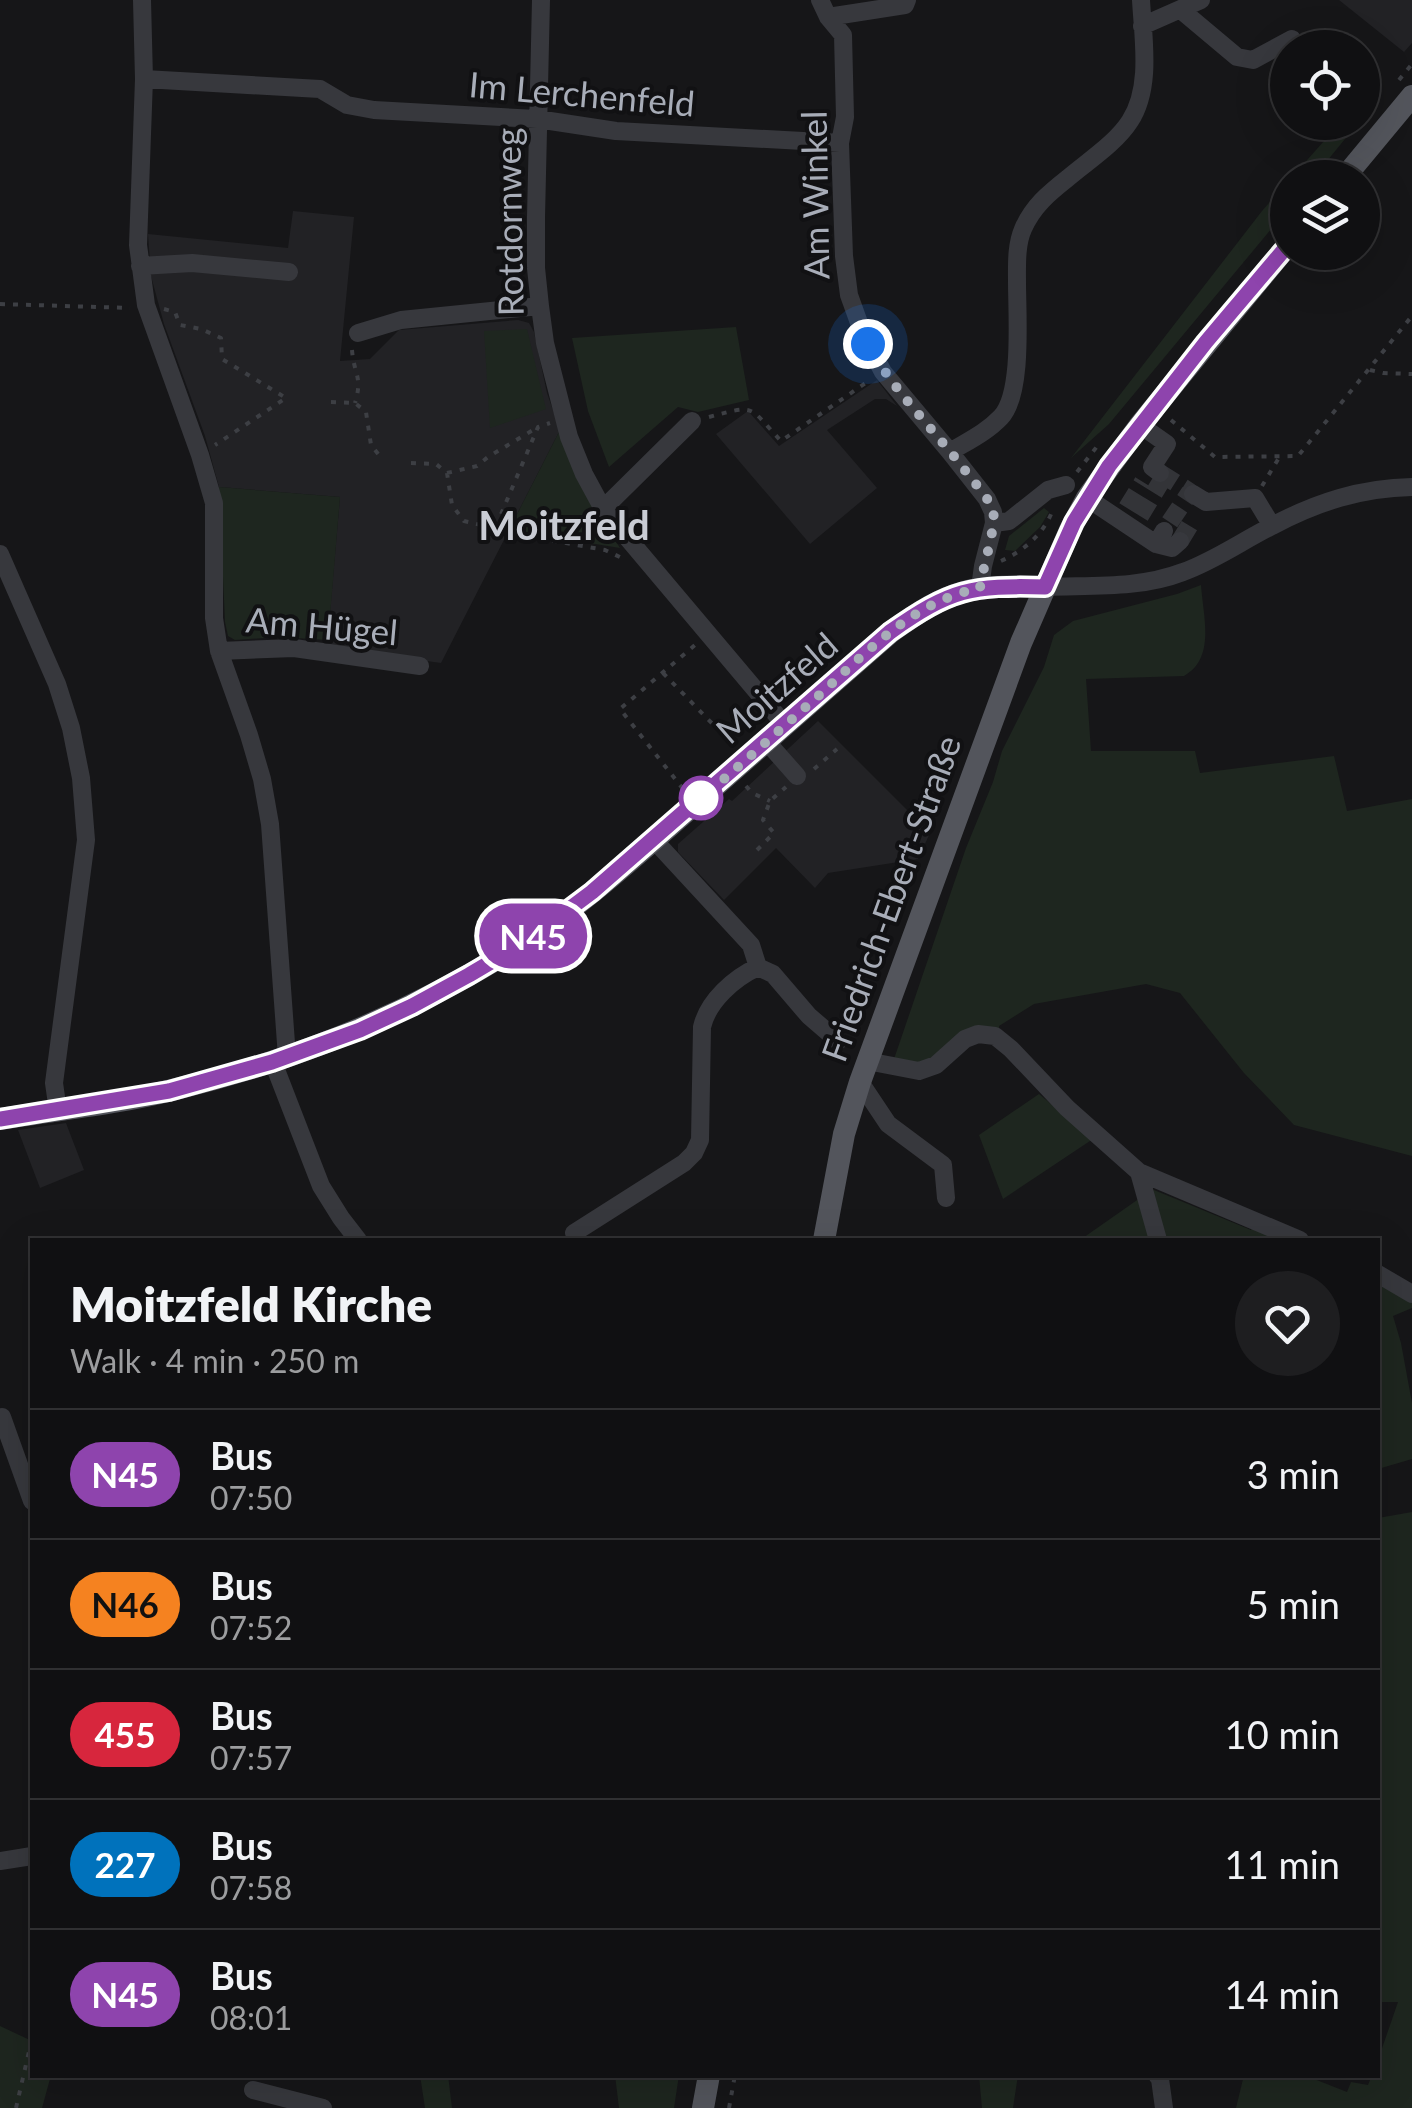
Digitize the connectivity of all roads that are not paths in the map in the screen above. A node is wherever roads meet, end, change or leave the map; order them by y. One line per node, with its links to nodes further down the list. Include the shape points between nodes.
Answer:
1 (142, 0): 10 (street)
2 (540, 0): 12 (street, Rotdornweg)
3 (907, 0): 6 (street)
4 (1141, 0): 8 (street)
5 (1201, 0): 7 (street)
6 (824, 8): 13 (street, Am Winkel, via 843,36)
7 (1181, 10): 8 (street); 9 (street, via 1237,57 1254,60)
8 (1142, 26): 22 (street, via 1141,96 1130,121 1034,208 1021,232 1011,402 983,433)
9 (1270, 51)
10 (144, 79): 12 (street, Im Lerchenfeld, via 320,90 374,110); 15 (street)
11 (1412, 96): 14 (main road)
12 (537, 120): 13 (street, Im Lerchenfeld); 18 (street, Rotdornweg)
13 (840, 143): 22 (street, Am Winkel, via 849,296 883,372)
14 (1359, 160)
15 (140, 266): 17 (street, via 192,263); 35 (street, via 146,305 214,503)
16 (1270, 267): 20 (main road, Friedrich-Ebert-Straße)
17 (289, 272)
18 (540, 306): 19 (street, via 401,320); 28 (street, Rotdornweg, via 564,418)
19 (358, 333)
20 (1148, 416): 23 (street, via 1168,444); 26 (main road, Friedrich-Ebert-Straße)
21 (692, 421): 28 (street)
22 (950, 452): 29 (street, Am Winkel, via 986,499)
23 (1152, 474)
24 (1066, 485): 29 (street, via 1048,490 1009,521)
25 (1412, 486): 30 (street, Moitzfeld, via 1342,496)
26 (1087, 498): 31 (street); 34 (main road, Friedrich-Ebert-Straße)
27 (1198, 506): 30 (street, via 1255,498)
28 (603, 509): 37 (street, Rotdornweg)
29 (994, 523): 33 (street)
30 (1272, 526): 34 (street, Moitzfeld, via 1158,580)
31 (1168, 541)
32 (0, 554): 45 (street, via 56,684 80,778 86,840 54,1083)
33 (981, 577): 34 (main road, Moitzfeld); 37 (main road, Moitzfeld, via 890,632)
34 (1045, 587): 44 (main road, Friedrich-Ebert-Straße)
35 (219, 650): 36 (street, Am Hügel, via 294,648); 43 (street, via 270,824)
36 (420, 666)
37 (785, 725): 38 (main road, Moitzfeld)
38 (766, 742): 39 (street); 40 (main road, Moitzfeld)
39 (797, 776)
40 (654, 840): 41 (street, via 751,945); 43 (main road, Moitzfeld, via 514,948 412,1006)
41 (758, 967): 42 (street, via 773,974); 49 (street, via 706,1014 694,1153)
42 (838, 1042)
43 (280, 1059): 45 (main road, Moitzfeld, via 169,1091); 50 (street, via 321,1186)
44 (864, 1072): 47 (street, via 919,1071 978,1034 995,1036); 48 (street, via 888,1124 943,1165); 51 (main road, Friedrich-Ebert-Straße, via 844,1134)
45 (58, 1111): 46 (main road, Moitzfeld)
46 (0, 1119)
47 (1139, 1172): 52 (street); 53 (street)
48 (946, 1198)
49 (574, 1233)
50 (357, 1238)
51 (824, 1238)
52 (1157, 1238)
53 (1295, 1238)
54 (1380, 1275): 55 (street)
55 (1412, 1294)
56 (2, 1417): 57 (street)
57 (30, 1494)
58 (30, 1856): 59 (street)
59 (0, 1861)
60 (708, 2078): 64 (main road)
61 (1159, 2078): 65 (street)
62 (253, 2090): 63 (street)
63 (323, 2108)
64 (703, 2108)
65 (1164, 2108)

